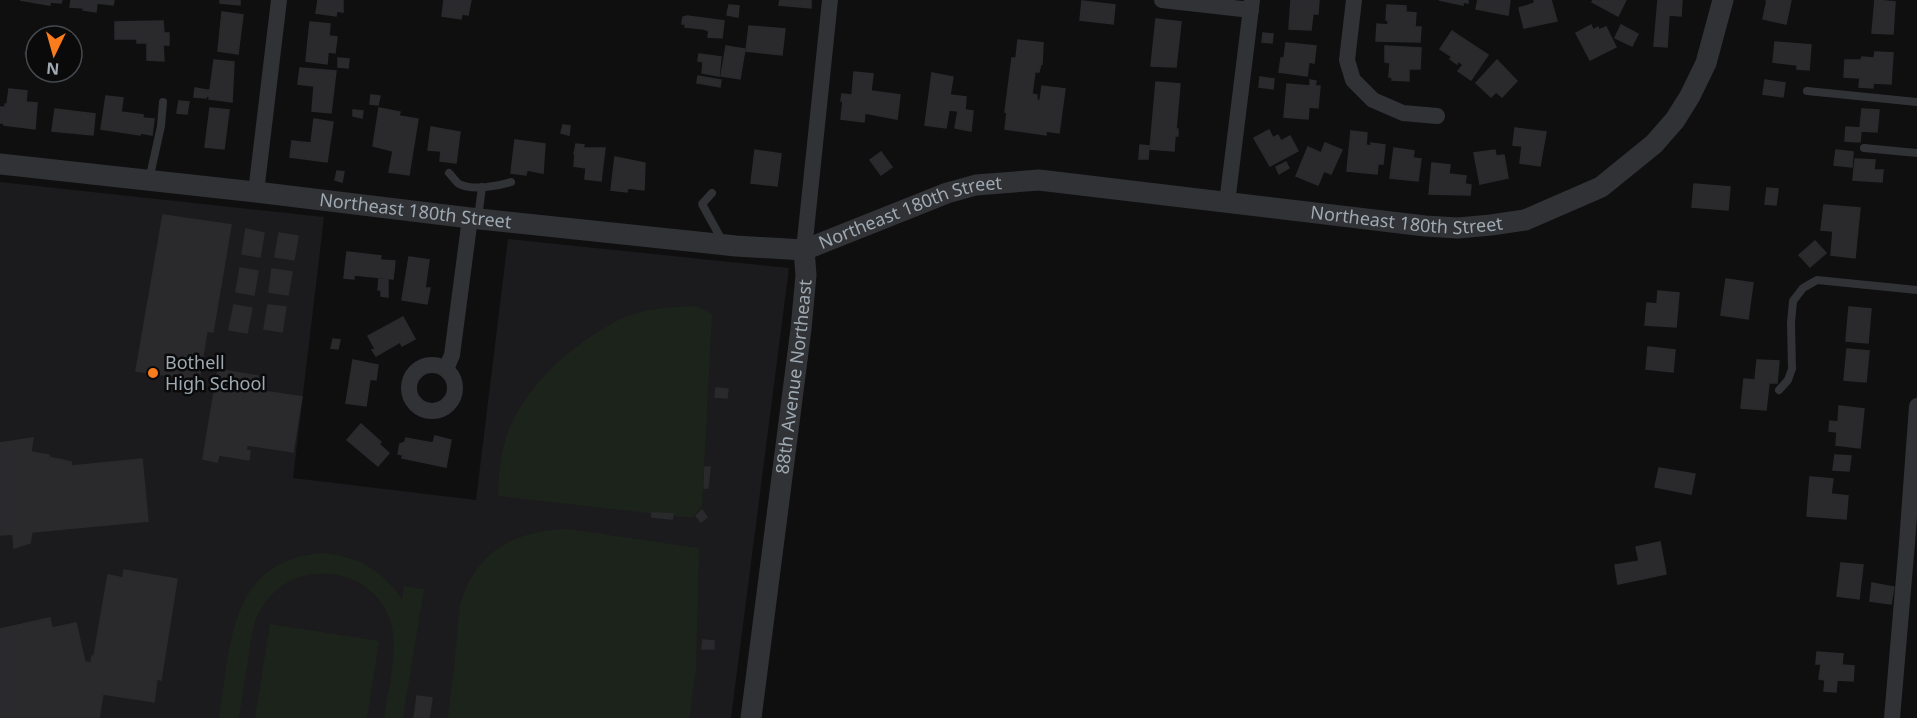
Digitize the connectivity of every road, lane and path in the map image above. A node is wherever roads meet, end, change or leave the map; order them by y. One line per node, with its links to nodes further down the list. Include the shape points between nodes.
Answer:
1 (279, 0): 18 (street)
2 (830, 0): 23 (street, 88th Avenue Northeast)
3 (1162, 0): 6 (street)
4 (1354, 0): 10 (street, via 1347,60 1353,80 1373,100 1403,113)
5 (1723, 0): 20 (street, Northeast 180th Street, via 1706,63 1675,120 1631,164 1601,187 1570,201 1525,219 1458,228)
6 (1252, 5): 20 (street)
7 (1807, 91): 9 (lane)
8 (163, 102): 15 (lane)
9 (1917, 102)
10 (1437, 116)
11 (1864, 148): 12 (lane)
12 (1917, 153)
13 (0, 164): 15 (street, Northeast 180th Street)
14 (449, 173): 17 (lane, via 459,184)
15 (149, 180): 18 (street, Northeast 180th Street)
16 (511, 182): 17 (lane)
17 (482, 187): 21 (lane)
18 (256, 192): 21 (street, Northeast 180th Street)
19 (712, 193): 22 (lane, via 702,204)
20 (1227, 203): 23 (street, Northeast 180th Street, via 1039,180 976,185)
21 (474, 218): 22 (street, Northeast 180th Street); 25 (street, via 452,355)
22 (725, 244): 23 (street, Northeast 180th Street)
23 (804, 250): 28 (street, 88th Avenue Northeast, via 801,328)
24 (1917, 290): 26 (lane, via 1817,280 1803,288 1793,301 1792,369)
25 (446, 369)
26 (1779, 390)
27 (1917, 406): 29 (street)
28 (751, 718)
29 (1892, 718)

